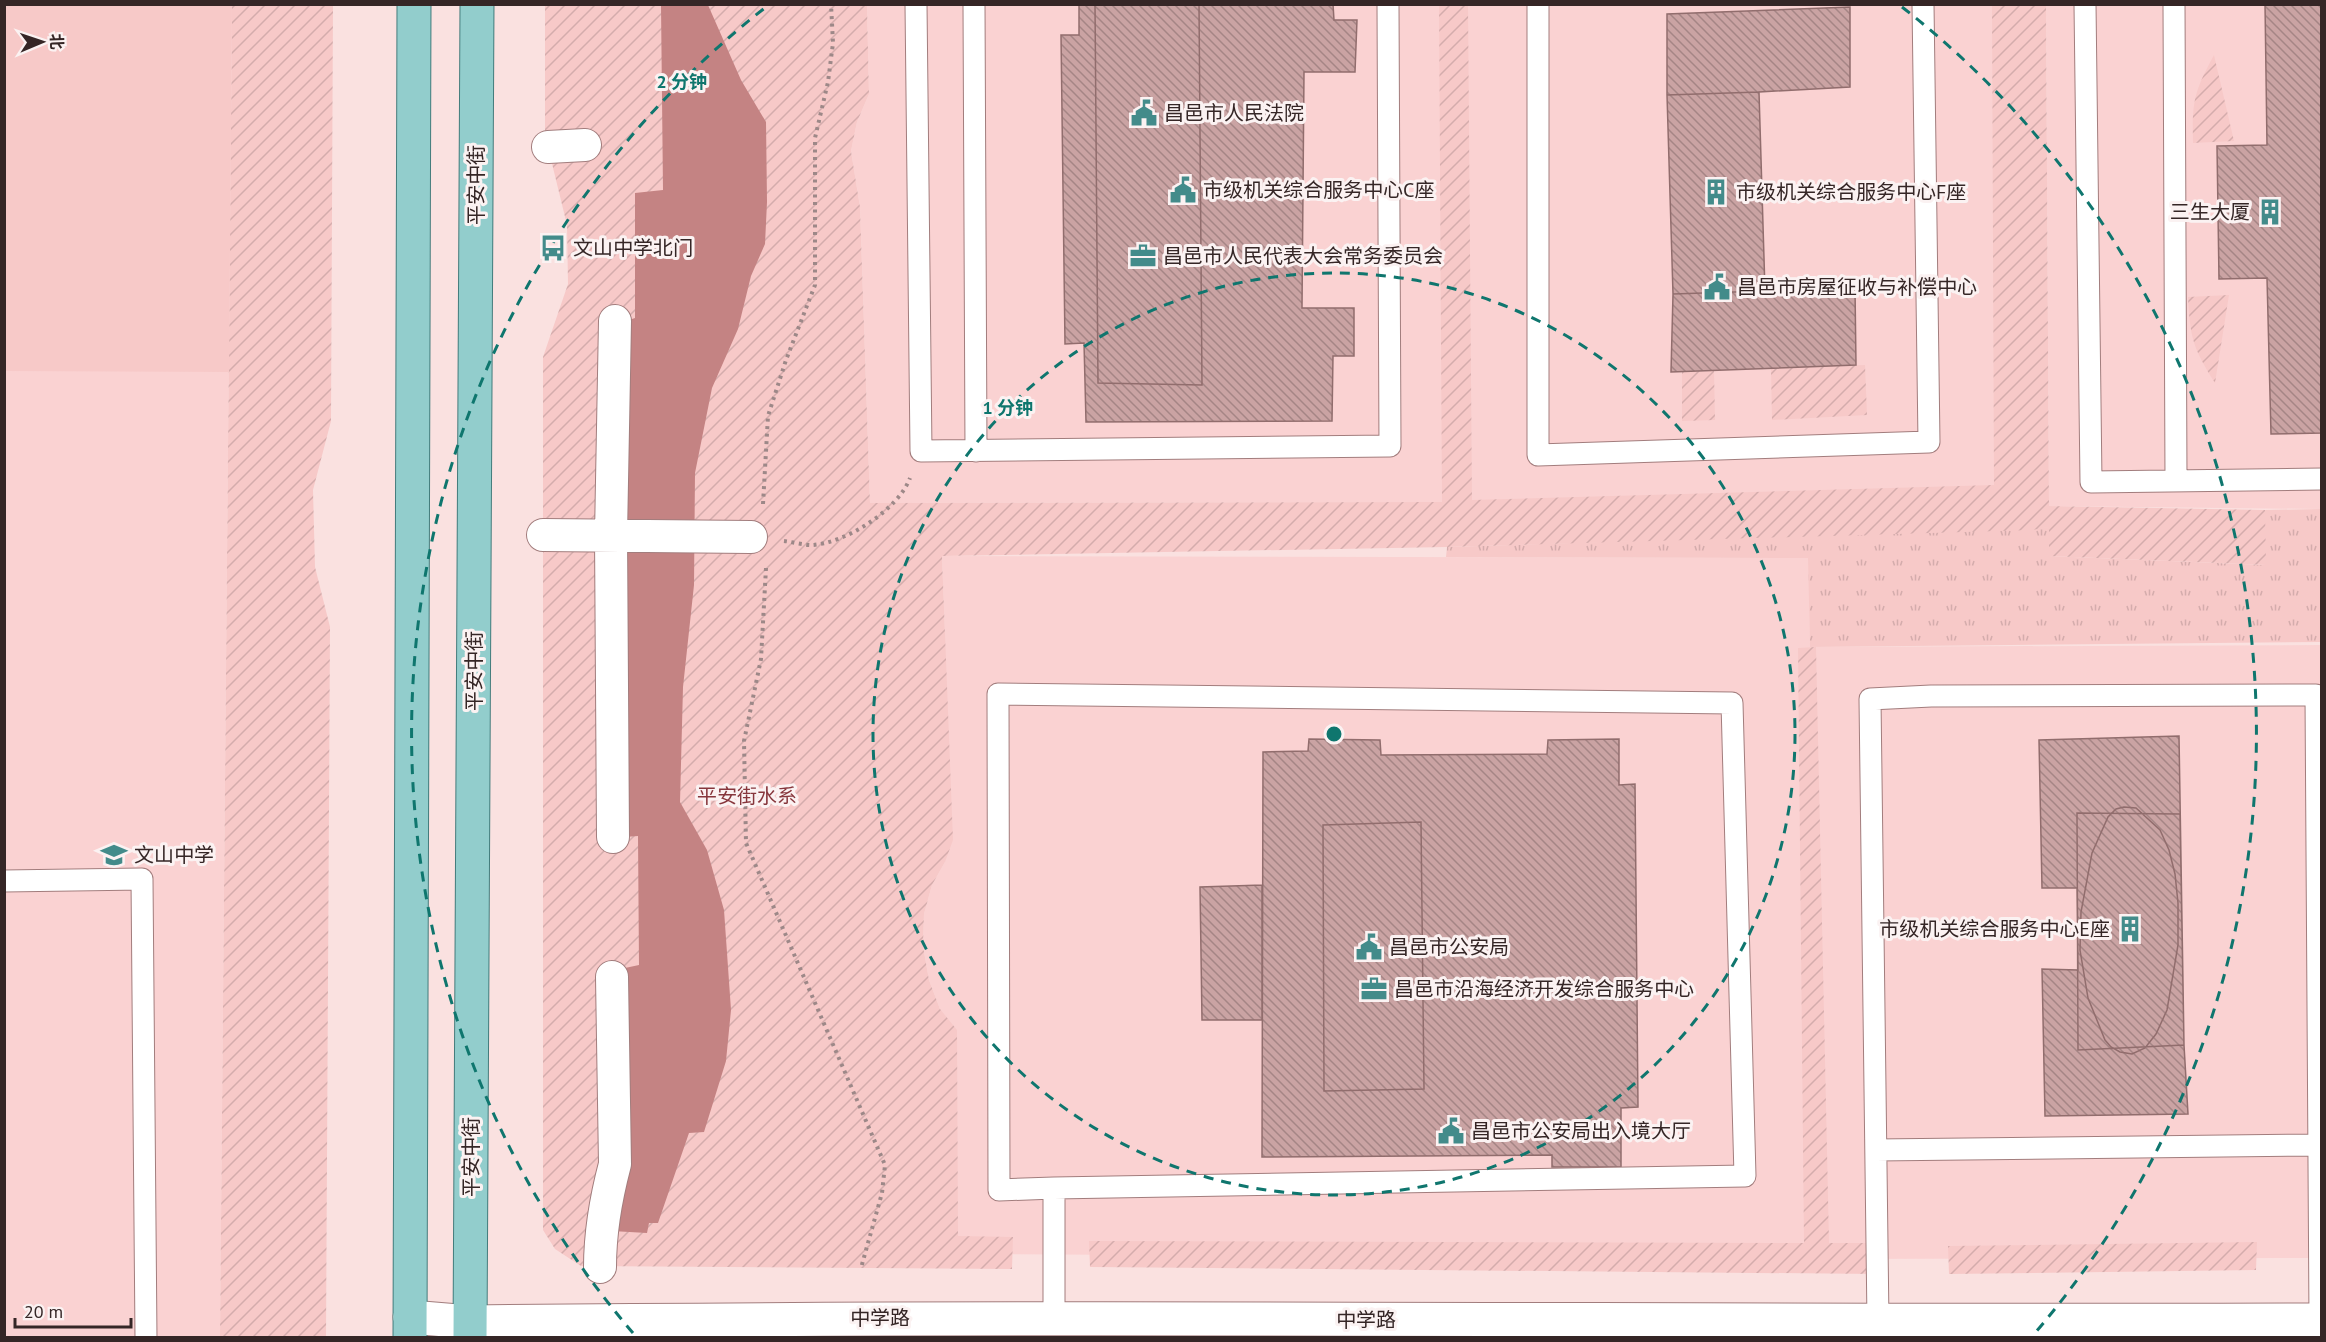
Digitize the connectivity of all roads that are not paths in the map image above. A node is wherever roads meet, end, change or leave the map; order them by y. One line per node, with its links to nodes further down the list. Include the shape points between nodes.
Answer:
1 (414, 4): 29 (main road)
2 (477, 4): 31 (main road, 平安中街)
3 (916, 4): 13 (lane, via 921,451)
4 (974, 4): 13 (lane)
5 (1388, 4): 13 (lane, via 1390,446)
6 (1538, 4): 7 (lane, via 1538,455 1929,442)
7 (1923, 4)
8 (2085, 4): 15 (lane, via 2091,482)
9 (2174, 4): 15 (lane)
10 (585, 146): 11 (street)
11 (548, 147)
12 (615, 321): 17 (street)
13 (976, 451)
14 (2322, 479): 15 (lane)
15 (2176, 480)
16 (543, 535): 17 (street)
17 (611, 536): 18 (street); 19 (street)
18 (758, 538)
19 (613, 837)
20 (4, 881): 32 (lane, via 142,879)
21 (612, 977): 25 (street, via 615,1164)
22 (2319, 1145): 23 (lane); 23 (lane, via 2316,694 1931,696 1870,699); 27 (lane)
23 (1876, 1150): 28 (lane)
24 (1054, 1188): 24 (lane, via 1745,1176 1732,703 998,694 999,1190); 26 (lane)
25 (600, 1267)
26 (1054, 1319): 30 (street, 中学路); 31 (street, 中学路, via 855,1318)
27 (2321, 1320): 28 (street, 中学路)
28 (1878, 1322): 30 (street, 中学路)
29 (410, 1327): 31 (street, 中学路)
30 (1641, 1329)
31 (470, 1330)
32 (146, 1338)

